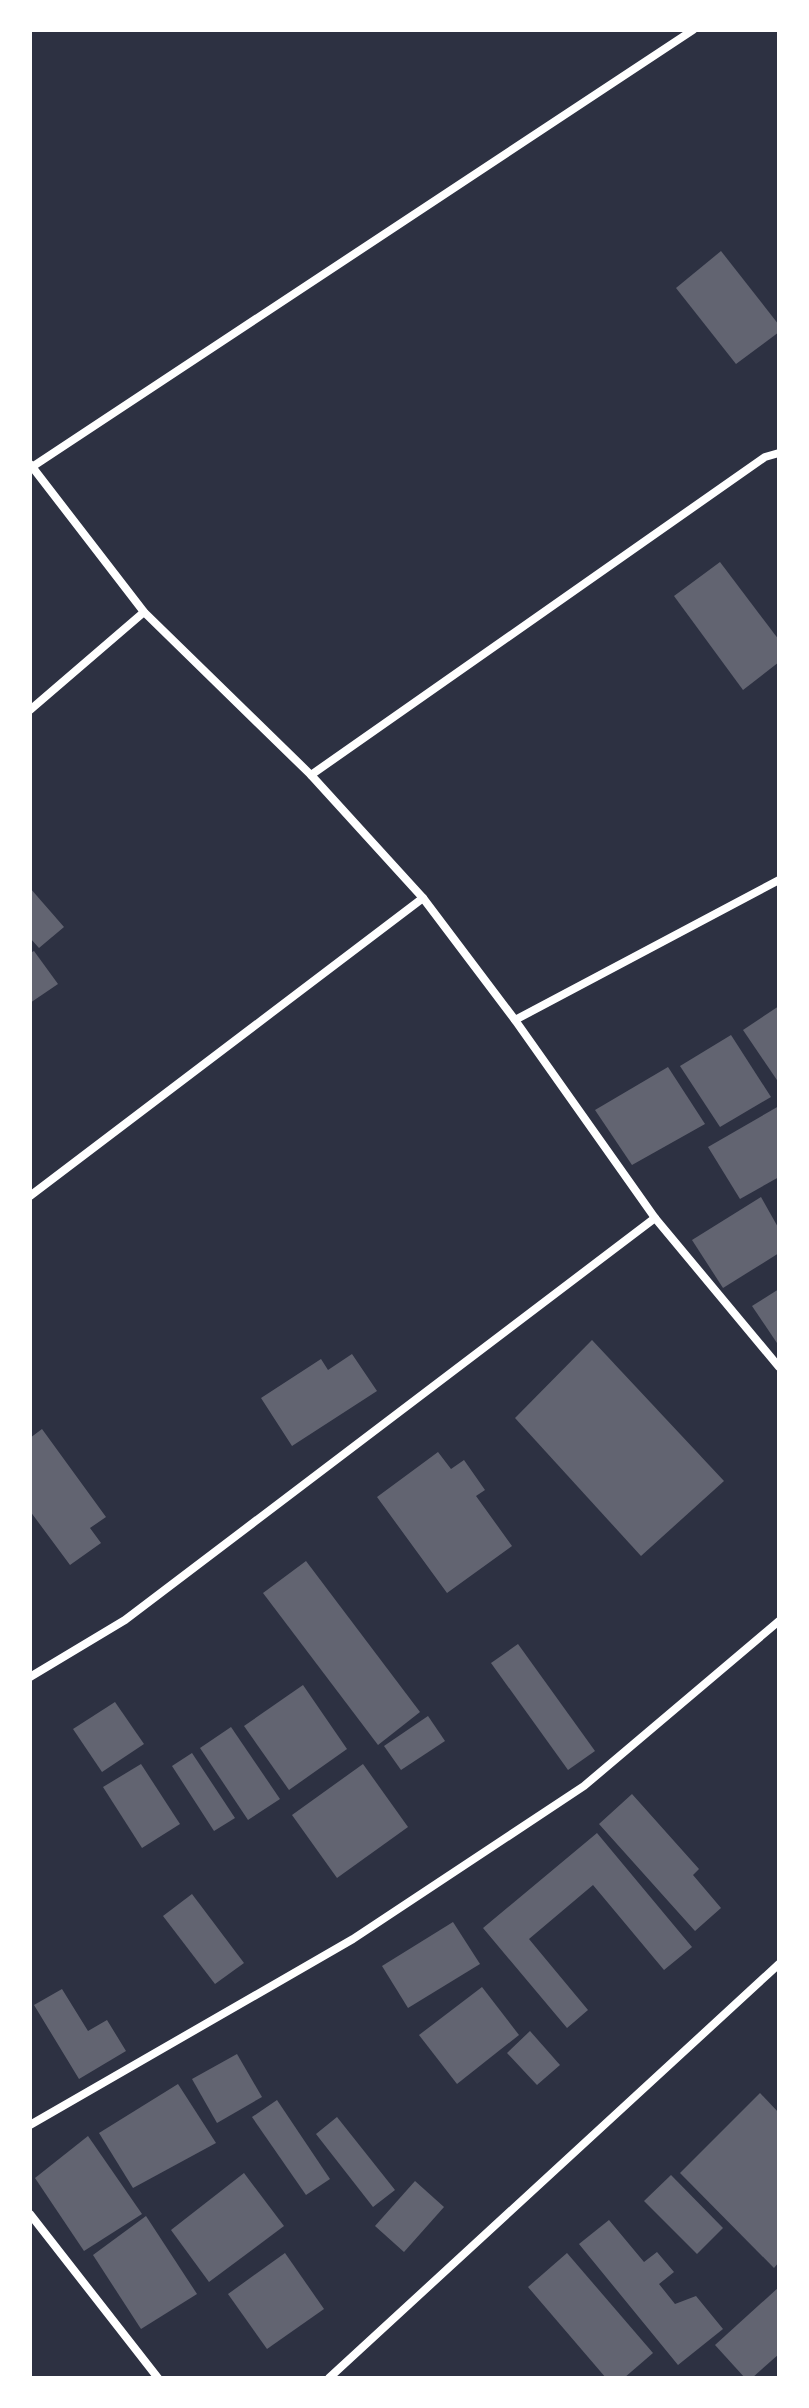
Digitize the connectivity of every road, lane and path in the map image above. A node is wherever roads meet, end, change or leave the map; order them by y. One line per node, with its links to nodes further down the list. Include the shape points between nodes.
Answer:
1 (693, 30): 3 (street)
2 (779, 453): 6 (street, via 765,457)
3 (31, 465): 4 (street)
4 (144, 612): 5 (street); 6 (street)
5 (30, 710)
6 (311, 775): 8 (street)
7 (779, 880): 9 (street)
8 (423, 898): 9 (street); 10 (street)
9 (515, 1020): 11 (street)
10 (30, 1196)
11 (655, 1218): 12 (street); 14 (street, via 125,1620)
12 (779, 1367)
13 (779, 1621): 16 (street, via 584,1786 353,1939)
14 (30, 1677)
15 (779, 1964): 19 (street)
16 (30, 2125)
17 (30, 2214): 18 (street)
18 (158, 2378)
19 (329, 2378)

